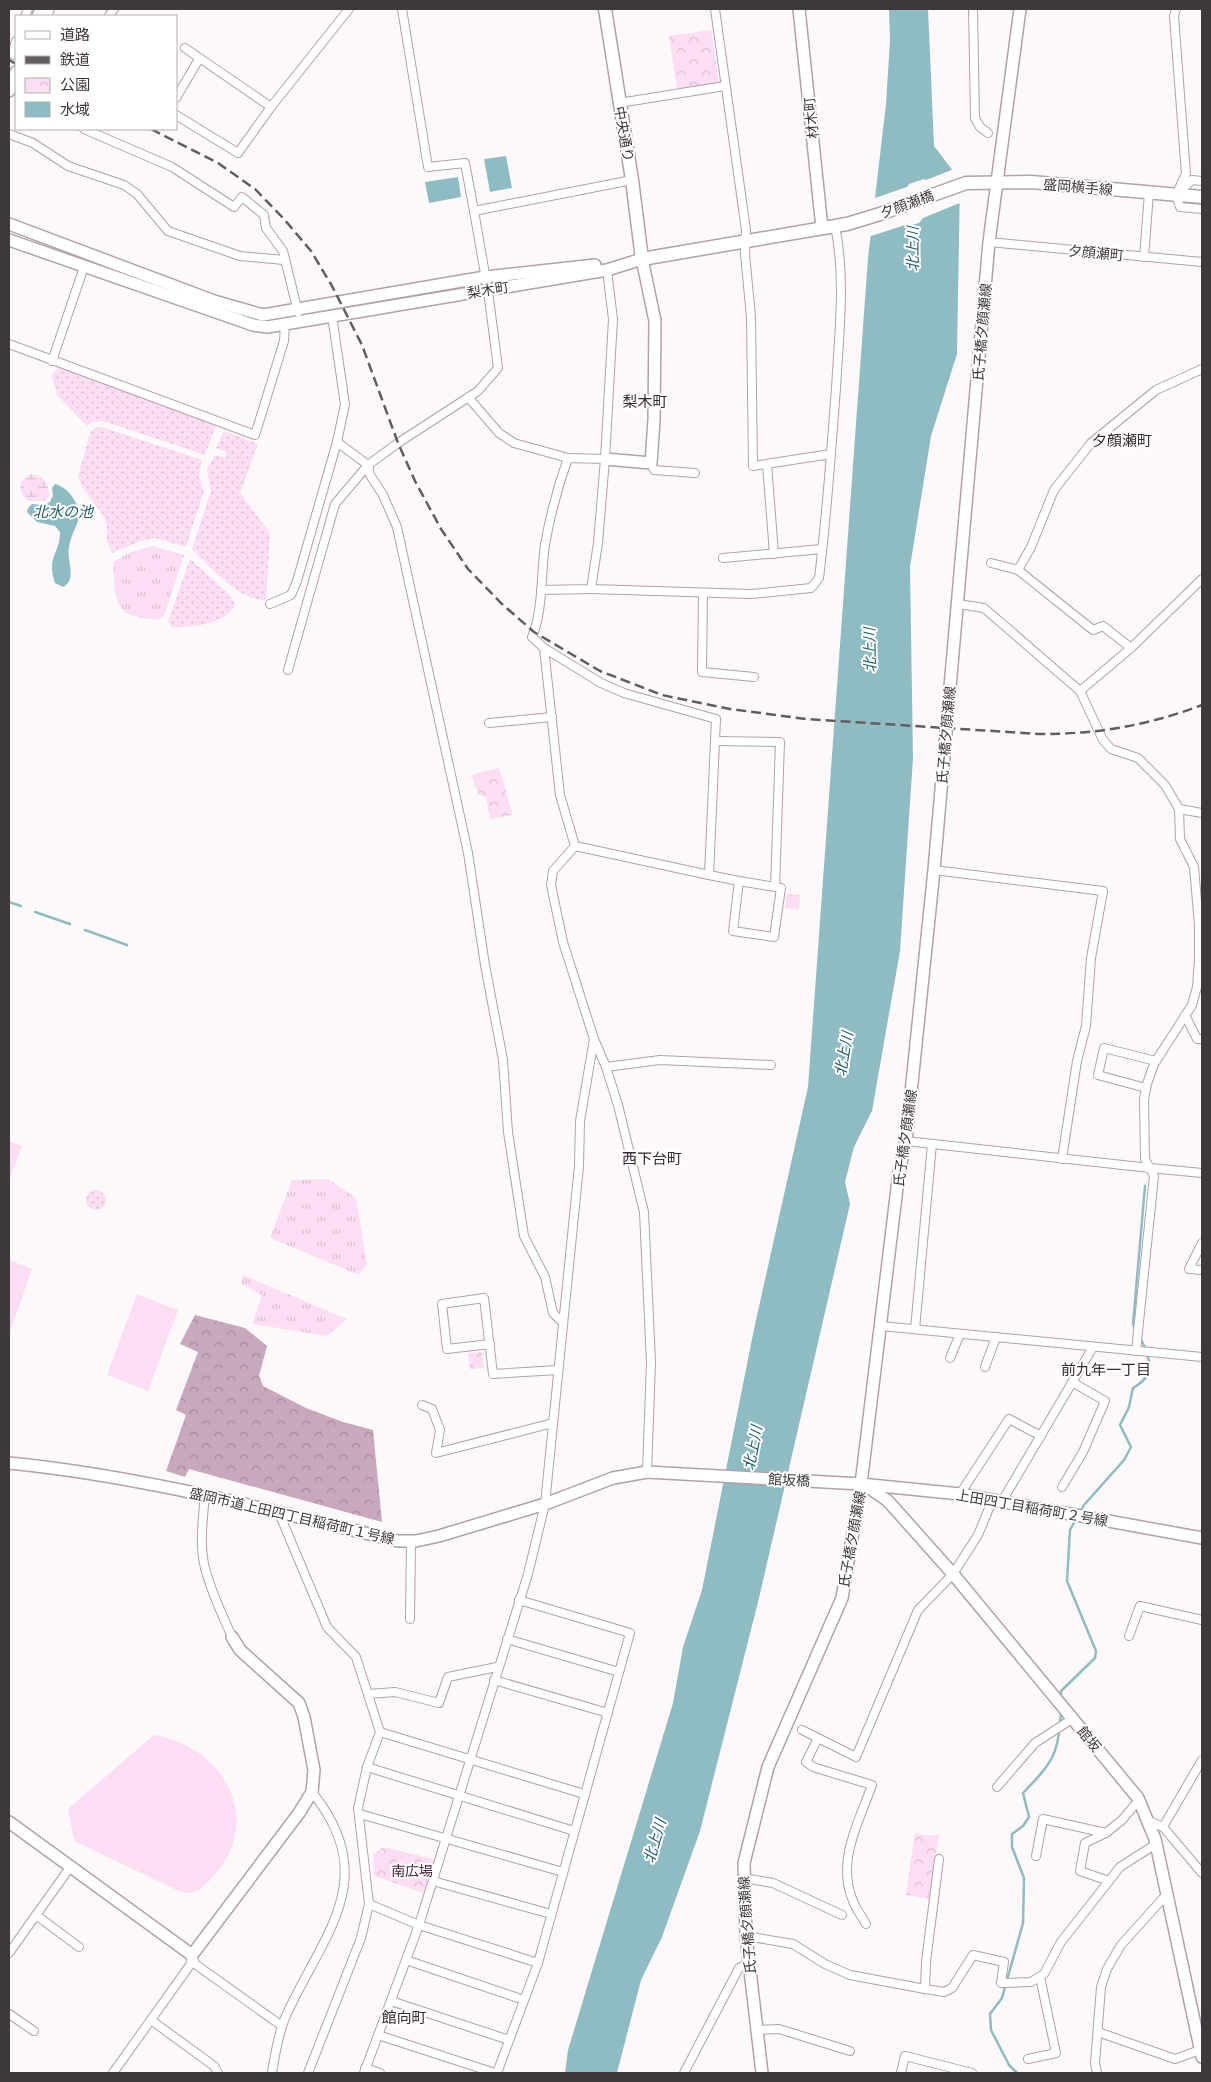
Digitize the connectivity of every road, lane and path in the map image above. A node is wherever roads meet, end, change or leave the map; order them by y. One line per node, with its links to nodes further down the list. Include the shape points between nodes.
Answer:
1 (349, 9): 18 (street)
2 (402, 9): 31 (street, via 428,167 465,163)
3 (605, 9): 17 (main road, 中央通り)
4 (715, 9): 14 (street)
5 (799, 9): 33 (street, 材木町)
6 (973, 9): 21 (street, via 975,118 980,128)
7 (1020, 9): 26 (street, 氏子橋夕顔瀬線)
8 (1176, 9): 28 (street, via 1186,174)
9 (15, 44): 11 (street, via 12,54)
10 (185, 48): 12 (street)
11 (15, 56)
12 (199, 59): 16 (street); 18 (street)
13 (15, 75): 15 (street)
14 (725, 86): 17 (street); 35 (street)
15 (9, 91)
16 (178, 95)
17 (619, 103): 23 (main road, 中央通り)
18 (271, 107): 19 (street, via 238,154)
19 (178, 116)
20 (86, 130): 39 (street, via 172,167 234,207 242,197 264,215 266,228 283,251)
21 (988, 133)
22 (9, 134): 39 (street, via 33,143 68,166 124,185 137,194 168,231 240,256)
23 (632, 180): 31 (street); 38 (main road, 中央通り)
24 (1202, 180): 28 (street, via 1192,180)
25 (966, 183): 26 (main road, 盛岡横手線); 33 (main road, 夕顔瀬橋, via 880,214)
26 (996, 183): 27 (main road, 盛岡横手線, via 1031,182); 36 (street, 氏子橋夕顔瀬線)
27 (1149, 193): 28 (main road, 盛岡横手線); 37 (street)
28 (1182, 195): 29 (main road, 盛岡横手線); 30 (street, via 1180,207)
29 (1202, 197)
30 (1202, 209)
31 (474, 210): 43 (street)
32 (9, 224): 45 (street, via 252,314 263,316)
33 (835, 226): 35 (main road); 54 (street, via 839,242 841,316)
34 (9, 240): 41 (street, 梨木町)
35 (747, 242): 38 (main road); 58 (street, via 753,466)
36 (989, 242): 37 (street, 夕顔瀬町); 71 (street, 氏子橋夕顔瀬線)
37 (1144, 257): 40 (street, 夕顔瀬町)
38 (642, 259): 42 (street, 梨木町); 43 (street); 57 (street, via 655,321)
39 (284, 260): 45 (street)
40 (1202, 262)
41 (84, 267): 48 (street, 梨木町, via 253,325); 50 (street)
42 (607, 270): 44 (street, 梨木町); 56 (street, via 613,319)
43 (485, 277): 44 (street); 45 (street)
44 (488, 291): 46 (street, 梨木町); 52 (street, via 498,368 478,391)
45 (297, 309): 47 (street)
46 (332, 316): 47 (street, 梨木町); 53 (street, via 345,404)
47 (300, 321): 48 (street, 梨木町)
48 (285, 324): 50 (street, via 284,341 255,435)
49 (9, 344): 50 (street)
50 (52, 361)
51 (1202, 369): 65 (street, via 1156,390 1092,443 1054,490)
52 (468, 397): 55 (street, via 499,433 514,443); 59 (street)
53 (337, 442): 59 (street); 70 (street, via 297,581 290,595)
54 (831, 454): 58 (street); 61 (street)
55 (568, 458): 56 (street); 68 (street, via 545,544)
56 (604, 459): 57 (street); 67 (street)
57 (651, 463): 60 (street, via 654,470)
58 (767, 464): 62 (street)
59 (368, 465): 74 (street, via 335,504); 101 (street, via 397,526 468,853 503,1060 508,1132 524,1236 545,1277 553,1313)
60 (695, 473)
61 (822, 549): 62 (street); 69 (street, via 819,578 811,588 751,594)
62 (774, 554): 63 (street)
63 (723, 558)
64 (991, 563): 65 (street)
65 (1018, 570): 73 (street, via 1093,630 1103,626)
66 (1202, 579): 73 (street)
67 (592, 589): 68 (street); 69 (street)
68 (541, 590): 72 (street, via 532,637)
69 (703, 593): 75 (street, via 702,672)
70 (270, 604)
71 (958, 604): 76 (street, via 984,608); 83 (street, 氏子橋夕顔瀬線)
72 (544, 648): 77 (street); 79 (street, via 601,683 624,693 716,719)
73 (1131, 648): 76 (street)
74 (288, 670)
75 (754, 677)
76 (1080, 691): 80 (street, via 1103,740 1111,749 1143,762 1165,785)
77 (552, 717): 78 (street); 82 (street, via 560,795)
78 (489, 723)
79 (716, 741): 84 (street); 86 (street, via 780,742)
80 (1179, 809): 81 (street); 87 (street, via 1180,839 1194,867 1199,925 1197,987)
81 (1202, 813)
82 (575, 846): 84 (street); 88 (street, via 553,871 552,885 563,942)
83 (934, 870): 94 (street, 氏子橋夕顔瀬線); 96 (street, via 1103,891 1091,958 1086,1026 1077,1061)
84 (709, 874): 85 (street)
85 (739, 881): 86 (street); 86 (street, via 733,931 774,937 781,888)
86 (775, 887)
87 (1185, 1015): 89 (street, via 1197,1040); 90 (street)
88 (594, 1039): 92 (street); 101 (street, via 580,1121 579,1166)
89 (1202, 1039)
90 (1156, 1061): 93 (street); 93 (street, via 1104,1048 1098,1076)
91 (771, 1065): 92 (street, via 660,1060)
92 (606, 1067): 118 (street, via 644,1212 651,1362)
93 (1146, 1088): 97 (street, via 1145,1159)
94 (906, 1141): 95 (street); 102 (street, 氏子橋夕顔瀬線, via 899,1172)
95 (932, 1144): 96 (street); 103 (street)
96 (1062, 1158): 97 (street)
97 (1150, 1168): 98 (street); 108 (street, via 1154,1176)
98 (1202, 1173)
99 (1202, 1243): 100 (street, via 1190,1269)
100 (1202, 1270)
101 (563, 1324): 112 (street)
102 (881, 1326): 103 (street); 120 (street, 氏子橋夕顔瀬線)
103 (915, 1329): 104 (street)
104 (960, 1334): 105 (street); 110 (street)
105 (996, 1337): 107 (street); 111 (street)
106 (490, 1344): 106 (street, via 484,1298 442,1304 447,1349); 112 (street, via 494,1374)
107 (1093, 1347): 108 (street); 113 (street)
108 (1136, 1351): 109 (street)
109 (1202, 1357)
110 (950, 1358)
111 (985, 1367)
112 (558, 1370): 115 (street)
113 (1072, 1382): 116 (street); 121 (street, via 1105,1401 1083,1452)
114 (422, 1405): 115 (street, via 432,1409 440,1430 436,1453)
115 (553, 1423): 125 (street)
116 (1040, 1436): 123 (street, via 1009,1419); 124 (street)
117 (9, 1463): 122 (street, 盛岡市道上田四丁目稲荷町１号線)
118 (647, 1472): 119 (street, 盛岡市道上田四丁目稲荷町１号線); 125 (street, 盛岡市道上田四丁目稲荷町１号線, via 613,1478)
119 (687, 1474): 120 (street, 館坂橋)
120 (861, 1484): 123 (street, 上田四丁目稲荷町２号線); 129 (street, 館坂, via 888,1501); 166 (street, 氏子橋夕顔瀬線, via 842,1598 768,1767)
121 (1062, 1488)
122 (205, 1494): 126 (street, 盛岡市道上田四丁目稲荷町１号線); 134 (street, via 202,1527 205,1566)
123 (960, 1494): 124 (street, 上田四丁目稲荷町２号線)
124 (997, 1502): 127 (street, 上田四丁目稲荷町２号線); 129 (street)
125 (545, 1504): 128 (street, 盛岡市道上田四丁目稲荷町１号線, via 439,1536); 130 (street, via 528,1574)
126 (279, 1513): 128 (street, 盛岡市道上田四丁目稲荷町１号線, via 398,1541); 139 (street, via 322,1618 356,1657)
127 (1202, 1538)
128 (411, 1541): 131 (street)
129 (953, 1574): 141 (street, 館坂); 144 (street, via 918,1610 856,1758)
130 (518, 1600): 135 (street); 137 (street, via 630,1634)
131 (410, 1619)
132 (1202, 1620): 133 (street, via 1140,1606)
133 (1129, 1636)
134 (232, 1637): 149 (street, via 240,1650 298,1703 304,1717 314,1770)
135 (507, 1639): 136 (street); 137 (street)
136 (498, 1667): 138 (street); 139 (street, via 448,1677 438,1703 394,1692)
137 (619, 1672): 140 (street)
138 (494, 1680): 140 (street); 145 (street)
139 (368, 1694): 143 (street)
140 (608, 1713): 150 (street)
141 (1069, 1715): 148 (street, via 1035,1743); 152 (street, 館坂)
142 (802, 1730): 144 (street)
143 (380, 1732): 145 (street); 147 (street)
144 (818, 1738): 174 (street, via 806,1762 872,1785 847,1854 846,1877 852,1900)
145 (470, 1759): 150 (street); 151 (street)
146 (1202, 1760): 156 (street)
147 (367, 1767): 151 (street); 153 (street, via 358,1808)
148 (997, 1787)
149 (312, 1792): 179 (street); 189 (street, via 341,1841 345,1871 342,1897 330,1932)
150 (584, 1794): 157 (street)
151 (459, 1796): 157 (street); 159 (street)
152 (1139, 1800): 154 (street, 館坂); 158 (street)
153 (360, 1814): 159 (street); 170 (street)
154 (1147, 1820): 156 (street); 160 (street, 館坂)
155 (9, 1822): 163 (street)
156 (1163, 1826): 165 (street)
157 (574, 1831): 164 (street)
158 (1106, 1833): 161 (street, via 1043,1819); 168 (street, via 1085,1843 1080,1871)
159 (446, 1838): 164 (street); 167 (street)
160 (1156, 1844): 168 (street, via 1120,1867); 169 (street, 館坂)
161 (1036, 1856)
162 (939, 1859): 184 (street)
163 (71, 1866): 172 (street); 179 (street)
164 (563, 1872): 171 (street)
165 (1202, 1873)
166 (743, 1878): 173 (street, via 773,1883); 176 (street, 氏子橋夕顔瀬線)
167 (432, 1881): 171 (street); 175 (street)
168 (1109, 1881): 183 (street, via 1062,1942)
169 (1166, 1895): 192 (street, via 1120,1945 1108,1969 1101,1987); 196 (street, 館坂)
170 (369, 1904): 175 (street); 202 (street, via 361,1938)
171 (551, 1914): 181 (street)
172 (36, 1915): 177 (street); 178 (street)
173 (842, 1915)
174 (866, 1924)
175 (419, 1925): 180 (street); 181 (street)
176 (746, 1936): 182 (street, 氏子橋夕顔瀬線); 184 (street, via 792,1944 850,1975)
177 (79, 1947)
178 (9, 1953)
179 (192, 1955): 188 (street, via 190,1965); 189 (street, via 195,1964)
180 (406, 1960): 185 (street); 186 (street)
181 (538, 1963): 185 (street)
182 (749, 1963): 190 (street, 氏子橋夕顔瀬線); 205 (street, via 739,1968)
183 (1040, 1977): 184 (street, via 1030,1982 1001,1983 1004,1962 973,1955 952,1988 944,1992); 197 (street, via 1056,2053)
184 (925, 1990)
185 (524, 2000): 194 (street)
186 (391, 2001): 193 (street); 194 (street)
187 (9, 2014): 191 (street)
188 (151, 2020): 199 (street); 200 (street, via 214,2066)
189 (282, 2026): 201 (street)
190 (757, 2030): 195 (street, via 779,2029); 206 (street, 氏子橋夕顔瀬線)
191 (34, 2031)
192 (1098, 2032): 196 (street, via 1175,2059); 209 (street)
193 (378, 2035): 198 (street); 204 (street)
194 (509, 2040): 204 (street)
195 (850, 2051)
196 (1201, 2054)
197 (1028, 2059)
198 (365, 2071): 203 (street)
199 (112, 2073)
200 (218, 2073)
201 (272, 2073)
202 (308, 2073)
203 (380, 2073)
204 (496, 2073)
205 (684, 2073)
206 (762, 2073)
207 (901, 2073): 208 (street, via 905,2056)
208 (972, 2073)
209 (1097, 2073)

